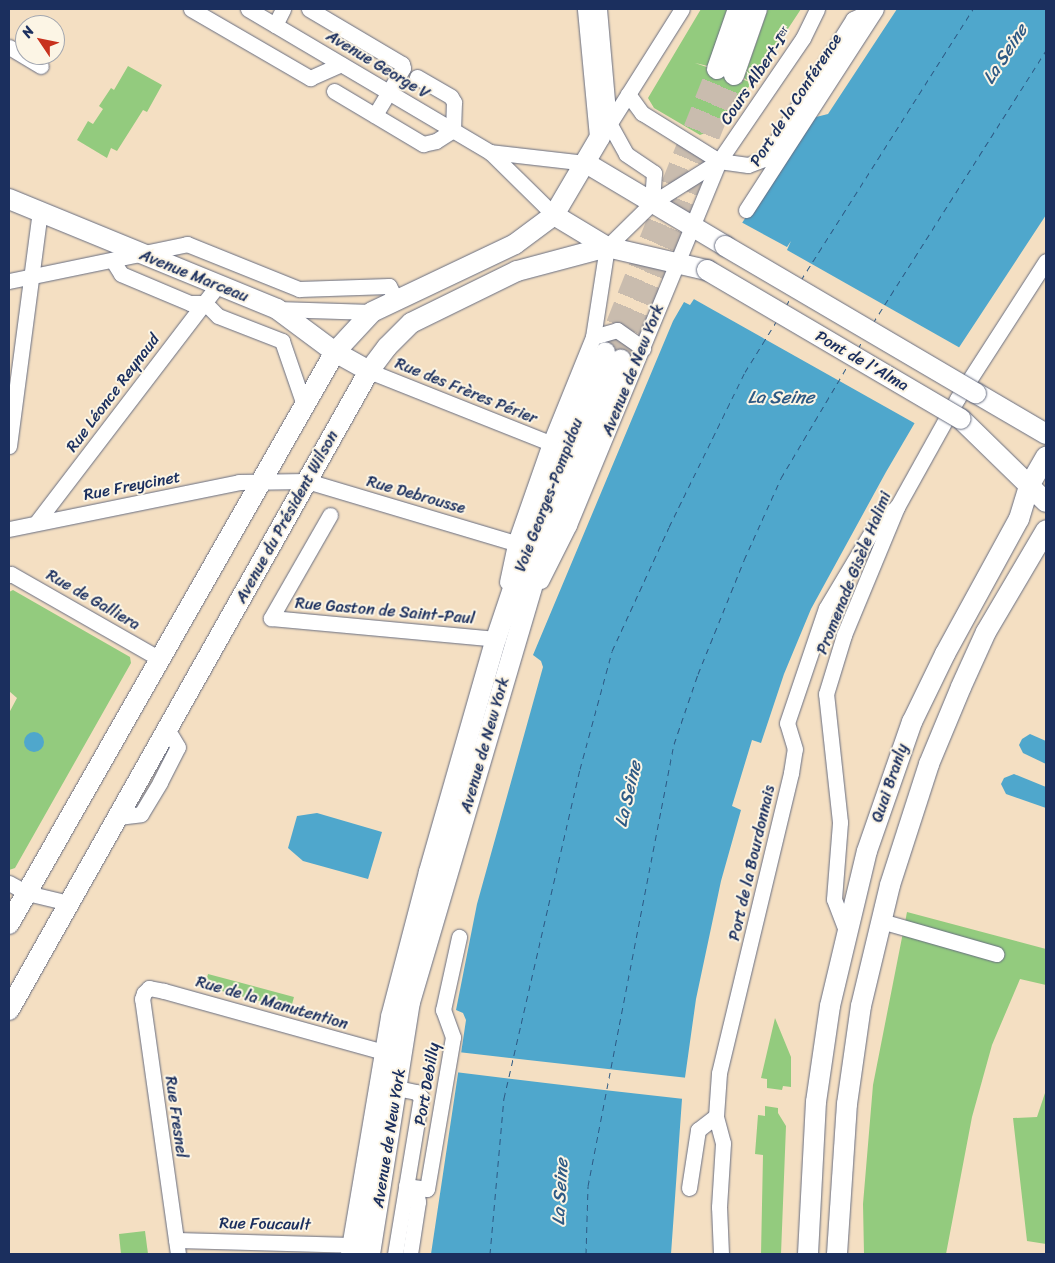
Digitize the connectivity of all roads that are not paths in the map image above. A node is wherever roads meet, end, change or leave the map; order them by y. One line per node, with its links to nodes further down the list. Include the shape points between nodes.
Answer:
1 (191, 9): 16 (street, via 310,78)
2 (248, 9): 14 (street, Avenue George V)
3 (266, 9): 14 (street)
4 (273, 9): 14 (street)
5 (283, 9): 14 (street)
6 (308, 9): 20 (street, via 400,62 403,68)
7 (588, 9): 24 (main road)
8 (599, 9): 24 (street)
9 (682, 9): 21 (street)
10 (738, 9): 11 (main road, via 726,72)
11 (757, 9)
12 (817, 9): 26 (street, Cours Albert-Iᵉʳ, via 803,38)
13 (875, 9): 26 (street, Port de la Conférence, via 853,19 764,159 736,165); 30 (street, Port de la Conférence)
14 (275, 25): 16 (street, Avenue George V)
15 (9, 47): 17 (street)
16 (341, 64): 20 (street, Avenue George V)
17 (41, 66)
18 (417, 77): 23 (street, via 451,97 454,102)
19 (334, 91): 22 (street)
20 (388, 92): 22 (street); 23 (street, Avenue George V)
21 (628, 94): 24 (street); 26 (street, Port de la Conférence, via 642,112)
22 (375, 115): 23 (street, via 423,144 436,141)
23 (452, 130): 25 (street, Avenue George V)
24 (604, 130): 27 (main road); 29 (street, via 626,154 654,173)
25 (490, 152): 27 (street, Avenue George V); 32 (street, Avenue George V)
26 (719, 161): 29 (street); 33 (street, Avenue de New York)
27 (586, 163): 29 (main road, Pont de l'Alma); 32 (main road)
28 (10, 200): 31 (main road, Avenue Marceau)
29 (652, 203): 33 (main road, Pont de l'Alma); 34 (street)
30 (746, 210)
31 (40, 212): 35 (main road, Avenue Marceau); 39 (street)
32 (554, 215): 34 (main road); 42 (main road, via 515,244)
33 (693, 227): 37 (street, Avenue de New York); 51 (main road, Pont de l'Alma, bridge)
34 (607, 247): 37 (main road, Pont de l'Alma); 47 (street, Avenue de New York); 49 (main road, Avenue du Président Wilson, via 517,271 411,323)
35 (142, 256): 36 (street); 41 (main road, Avenue Marceau); 42 (street, via 187,244 299,289 389,286)
36 (112, 261): 39 (street); 43 (street, via 121,274 190,303)
37 (678, 261): 46 (street, Avenue de New York); 57 (main road, Pont de l'Alma, bridge, via 707,270 961,419)
38 (1046, 261): 59 (street, Promenade Gisèle Halimi, via 957,399)
39 (31, 278): 40 (street); 53 (street)
40 (9, 281)
41 (218, 286): 43 (street, Rue Léonce Reynaud); 44 (main road, Avenue Marceau)
42 (396, 300): 45 (main road)
43 (204, 302): 50 (street, via 218,316 282,341); 61 (street, Rue Léonce Reynaud)
44 (277, 309): 45 (street); 48 (main road, Avenue Marceau)
45 (372, 312): 48 (main road)
46 (643, 348): 47 (street, via 616,330); 66 (street, Avenue de New York, via 569,525)
47 (606, 349): 52 (street, Avenue de New York); 66 (main road, Voie Georges-Pompidou); 67 (main road, Voie Georges-Pompidou, via 526,550)
48 (334, 352): 49 (main road, Avenue Marceau); 50 (main road)
49 (369, 371): 52 (street, Rue des Frères Périer); 56 (main road, Avenue du Président Wilson)
50 (304, 405): 55 (main road)
51 (1046, 434)
52 (550, 443): 64 (street, Avenue de New York)
53 (9, 446)
54 (1046, 456): 57 (main road, Quai Branly)
55 (262, 480): 56 (street, Rue Freycinet); 61 (street, Rue Freycinet); 68 (main road)
56 (306, 481): 64 (street, Rue Debrousse); 71 (main road, Avenue du Président Wilson)
57 (1029, 486): 58 (main road, Pont de l'Alma); 74 (main road, Quai Branly, via 1018,519 935,673 896,761 867,851)
58 (1046, 502)
59 (897, 507): 74 (street, Promenade Gisèle Halimi, via 844,635 826,694 840,822 834,899); 81 (street, Port de la Bourdonnais, via 875,526 826,608 786,723 795,749 791,773 719,1073)
60 (330, 515): 67 (street, Rue Gaston de Saint-Paul, via 271,618)
61 (36, 523): 62 (street, Rue Freycinet)
62 (9, 529)
63 (1046, 530): 72 (main road, Quai Branly, via 986,632 932,756 909,819)
64 (515, 543): 67 (street, Avenue de New York)
65 (10, 571): 68 (street, Rue de Galliera)
66 (522, 618): 80 (main road, Avenue de New York, via 410,1002)
67 (496, 639): 79 (main road, Avenue de New York, via 395,997)
68 (160, 659): 70 (main road)
69 (9, 883): 70 (street)
70 (27, 893): 71 (street); 73 (main road)
71 (69, 903): 78 (main road, Avenue du Président Wilson)
72 (881, 921): 76 (street); 91 (main road, Quai Branly, via 861,1006 847,1104)
73 (9, 924)
74 (847, 933): 90 (main road, Quai Branly, via 830,1006 816,1102)
75 (459, 937): 82 (street, Port Debilly, via 443,1010 453,1037 427,1188)
76 (996, 954)
77 (150, 988): 79 (street, Rue de la Manutention); 84 (street, Rue Fresnel, via 142,999)
78 (9, 1010)
79 (384, 1052): 85 (main road, Avenue de New York)
80 (397, 1088): 82 (street, Port Debilly, via 416,1092 421,1097); 86 (main road, Avenue de New York)
81 (716, 1116): 83 (street, via 698,1130); 89 (street, Port de la Bourdonnais, via 723,1143 718,1208)
82 (411, 1187): 87 (street, Port Debilly); 88 (street, via 418,1202)
83 (689, 1188)
84 (177, 1247): 85 (street, Rue Foucault)
85 (352, 1250)
86 (370, 1254)
87 (395, 1254)
88 (410, 1254)
89 (721, 1254)
90 (808, 1254)
91 (837, 1254)

